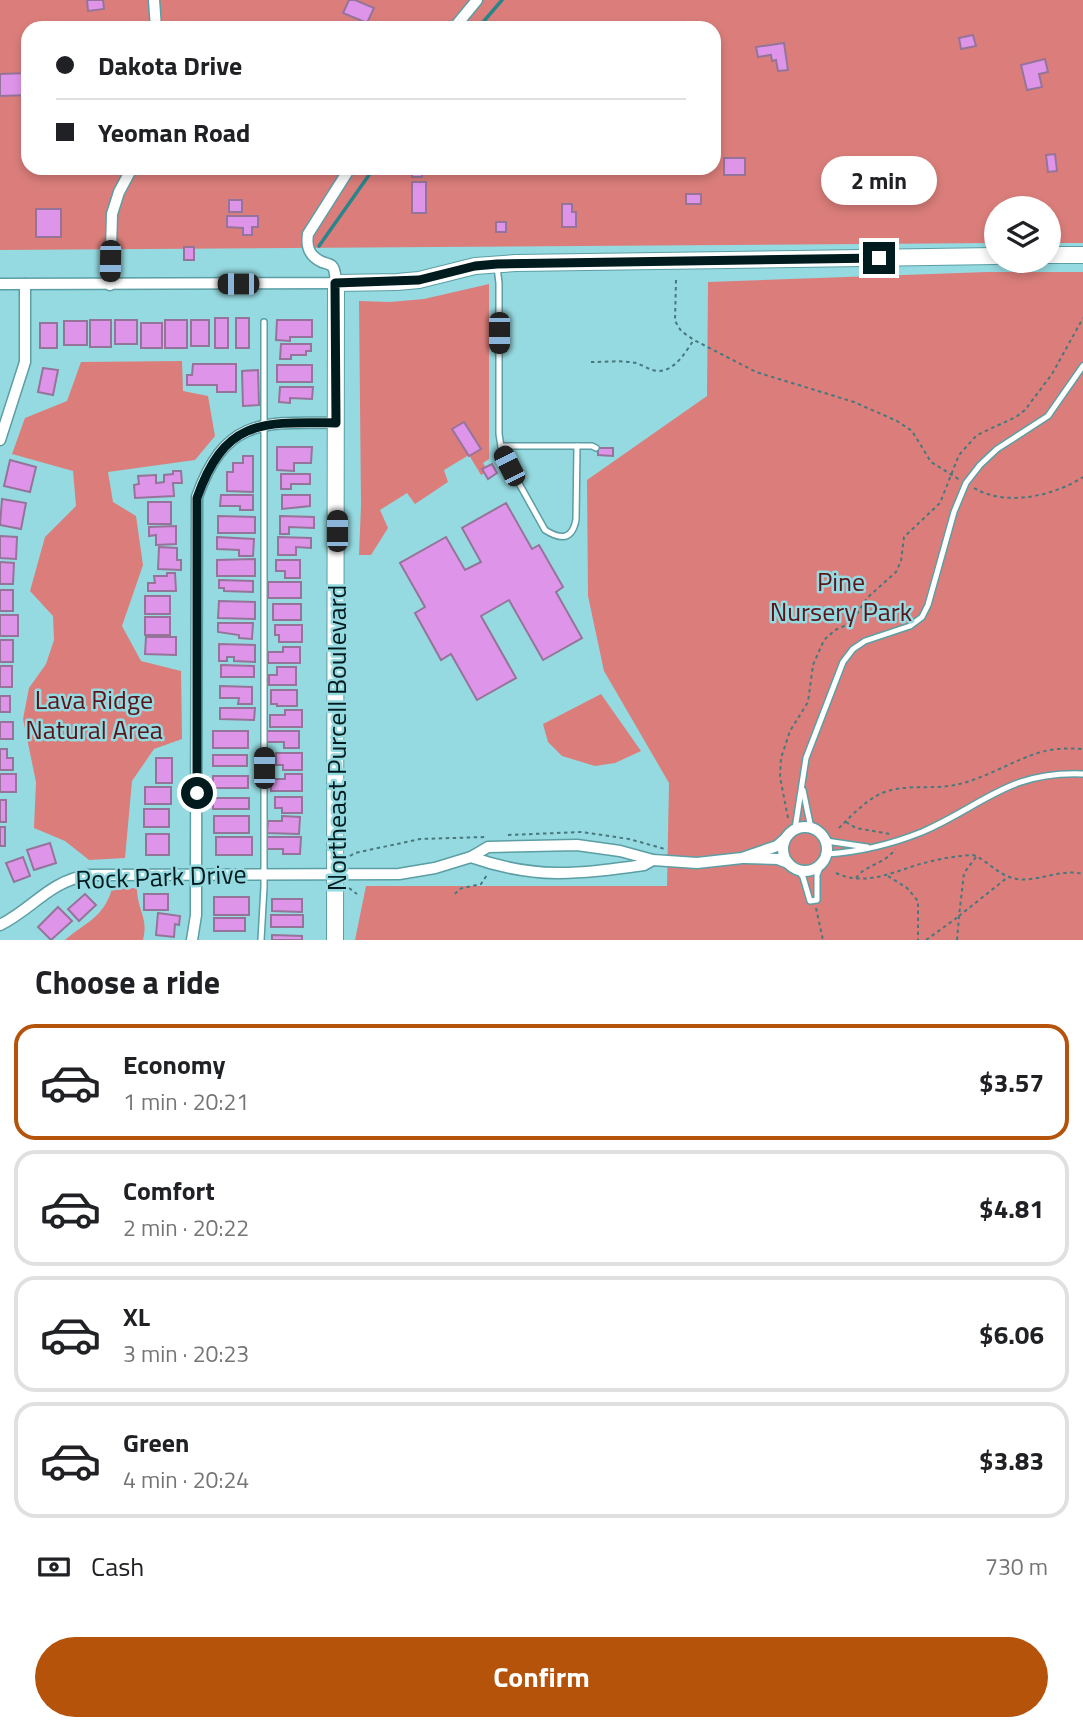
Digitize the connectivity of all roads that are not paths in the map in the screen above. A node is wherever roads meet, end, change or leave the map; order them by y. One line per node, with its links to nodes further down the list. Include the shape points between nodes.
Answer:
1 (154, 0): 3 (street)
2 (477, 0): 4 (street)
3 (156, 21)
4 (460, 21)
5 (128, 175): 14 (street, via 111,214)
6 (346, 175): 11 (street, via 308,234 307,243 309,252 335,270)
7 (1061, 255): 8 (street)
8 (1083, 255)
9 (984, 256): 10 (street)
10 (497, 264): 11 (street, via 419,280); 20 (lane)
11 (335, 283): 14 (street); 17 (street, Northeast Purcell Boulevard)
12 (0, 284): 13 (street)
13 (25, 285): 14 (street); 19 (street, via 24,362)
14 (110, 285)
15 (264, 322): 18 (lane)
16 (1083, 366): 24 (lane, via 1048,416 997,449 966,483 922,617 910,626 864,641 843,662 806,758)
17 (336, 423): 18 (street); 37 (street, Northeast Purcell Boulevard)
18 (265, 425): 35 (street, via 245,432 220,451 206,471 197,498); 36 (lane)
19 (0, 440)
20 (501, 446): 21 (lane); 21 (lane, via 545,530 556,537 574,530)
21 (577, 446): 22 (lane)
22 (596, 448)
23 (1083, 774): 29 (lane, via 1019,781 924,831)
24 (802, 786): 25 (lane); 26 (lane)
25 (791, 827): 26 (street); 27 (street)
26 (811, 828): 28 (street)
27 (785, 839): 31 (street); 34 (street, via 783,852)
28 (827, 841): 29 (lane); 32 (street)
29 (867, 847): 32 (lane)
30 (471, 857): 33 (street, via 557,874 645,865); 33 (street, Rock Park Drive, via 488,847 550,844 597,846); 37 (street, Rock Park Drive, via 399,874)
31 (742, 858): 33 (street, via 697,863); 34 (street, via 778,859)
32 (824, 859): 34 (street, via 810,870); 34 (lane, via 814,901)
33 (653, 860)
34 (793, 866)
35 (196, 873): 36 (street, Rock Park Drive); 38 (street, Rock Park Drive, via 71,878); 39 (street)
36 (264, 873): 37 (street, Rock Park Drive); 40 (lane)
37 (337, 874): 41 (street, Northeast Purcell Boulevard)
38 (0, 925)
39 (192, 940)
40 (261, 940)
41 (335, 940)

